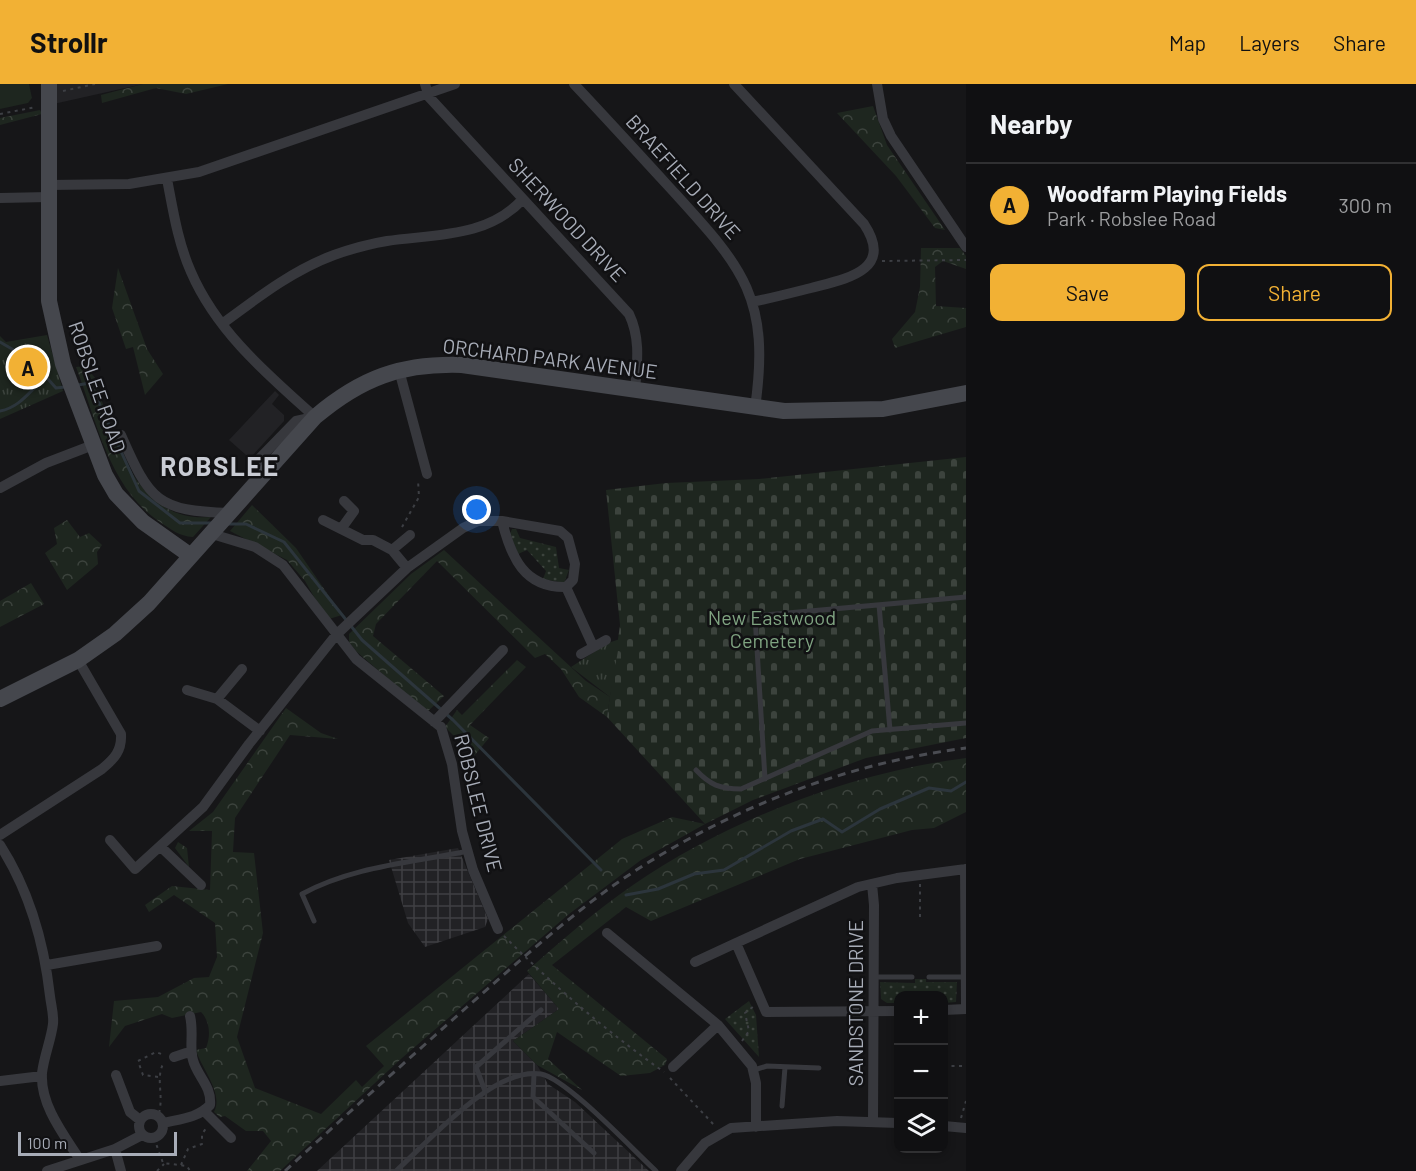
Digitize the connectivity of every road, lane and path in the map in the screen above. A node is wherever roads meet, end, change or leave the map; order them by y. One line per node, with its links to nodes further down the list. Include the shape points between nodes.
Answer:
1 (95, 84): 7 (path)
2 (455, 84): 6 (street)
3 (574, 84): 16 (street, BRAEFIELD DRIVE, via 717,239 740,273)
4 (734, 84): 14 (street, via 864,224 873,244)
5 (877, 84): 13 (street, via 881,111 891,136)
6 (426, 88): 9 (street, via 227,165); 12 (street, SHERWOOD DRIVE)
7 (49, 94): 8 (path); 10 (street, ROBSLEE ROAD)
8 (0, 114)
9 (167, 179): 10 (street); 17 (street, via 190,272)
10 (49, 191): 11 (street); 24 (street, ROBSLEE ROAD, via 49,301 53,328)
11 (0, 198)
12 (523, 199): 17 (street, via 495,220 467,232 385,242 325,259 277,285); 19 (street, SHERWOOD DRIVE, via 629,314 638,346)
13 (966, 247)
14 (871, 259): 15 (path); 16 (street, via 856,276)
15 (966, 260)
16 (752, 302): 21 (street, BRAEFIELD DRIVE, via 761,345)
17 (222, 324): 22 (street, via 248,356)
18 (399, 370): 19 (street, ORCHARD PARK AVENUE, via 422,365 462,365); 22 (street, ORCHARD PARK AVENUE, via 360,384); 25 (street)
19 (635, 391): 21 (street, ORCHARD PARK AVENUE)
20 (966, 393): 21 (street, ORCHARD PARK AVENUE, via 883,409 807,412)
21 (755, 408)
22 (315, 417): 30 (street, ORCHARD PARK AVENUE)
23 (122, 435): 30 (street, ROBSLEE DRIVE, via 140,478 151,493 166,504)
24 (93, 445): 26 (street, via 46,463); 34 (street, ROBSLEE ROAD, via 105,475 127,508)
25 (427, 474): 32 (path, via 398,535)
26 (0, 488)
27 (344, 501): 31 (street, via 354,511)
28 (323, 519): 31 (street)
29 (502, 521): 35 (street, via 478,520); 36 (street, via 513,560 548,588); 36 (street, via 560,531 568,538 575,564 573,580)
30 (221, 523): 34 (street, ORCHARD PARK AVENUE); 39 (street, ROBSLEE DRIVE, via 283,565)
31 (342, 529): 33 (street)
32 (407, 538): 33 (street)
33 (392, 550): 35 (street)
34 (191, 556): 44 (street, ORCHARD PARK AVENUE, via 115,634)
35 (407, 568): 39 (street)
36 (566, 587): 41 (street)
37 (966, 597): 38 (lane)
38 (879, 605): 51 (lane); 54 (lane, via 756,616)
39 (336, 635): 49 (street, ROBSLEE DRIVE, via 356,659); 52 (street)
40 (606, 640): 41 (street)
41 (593, 646): 43 (street)
42 (503, 650): 49 (street)
43 (581, 654)
44 (78, 660): 47 (street, ORCHARD PARK AVENUE); 55 (street, via 121,734 122,744 114,759 102,769)
45 (242, 669): 48 (street)
46 (187, 690): 48 (street)
47 (0, 699)
48 (217, 699): 52 (street)
49 (434, 722): 59 (street, ROBSLEE DRIVE, via 441,727 452,764)
50 (966, 723): 51 (lane)
51 (890, 730): 54 (lane, via 872,731)
52 (260, 731): 58 (street, via 203,807)
53 (696, 770): 54 (lane, via 708,783 724,789 741,789)
54 (765, 779)
55 (0, 835)
56 (110, 840): 58 (street, via 135,869)
57 (0, 844): 72 (street, via 19,878)
58 (161, 847): 63 (street)
59 (468, 851): 65 (lane, via 384,865 323,883 302,894); 66 (street, ROBSLEE DRIVE, via 472,870)
60 (966, 869): 61 (street); 71 (street)
61 (920, 876): 62 (street); 64 (path)
62 (872, 884): 68 (street); 74 (street, SANDSTONE DRIVE)
63 (201, 885)
64 (920, 918)
65 (314, 921)
66 (498, 929): 112 (path, via 555,986 666,1073)
67 (607, 933): 85 (street)
68 (736, 943): 70 (street); 77 (street)
69 (157, 946): 72 (street)
70 (695, 962)
71 (966, 962): 76 (street)
72 (47, 965): 97 (street, via 53,1023)
73 (929, 976): 76 (lane)
74 (873, 977): 75 (lane); 83 (street, SANDSTONE DRIVE)
75 (912, 977)
76 (965, 977): 78 (street)
77 (760, 1000): 83 (street, via 766,1012); 86 (path, via 745,1013 749,1030)
78 (966, 1005)
79 (966, 1009): 81 (street)
80 (541, 1010): 100 (lane, via 476,1067)
81 (948, 1010)
82 (894, 1011): 83 (street)
83 (874, 1012): 107 (street, SANDSTONE DRIVE)
84 (190, 1016): 87 (street, via 194,1032)
85 (718, 1025): 86 (street); 91 (street)
86 (737, 1047): 94 (street)
87 (192, 1054): 88 (street); 103 (street, via 211,1096)
88 (174, 1057)
89 (948, 1066): 90 (path)
90 (966, 1066)
91 (673, 1067)
92 (785, 1067): 93 (lane); 94 (lane); 102 (lane)
93 (819, 1068)
94 (754, 1070): 109 (street)
95 (534, 1074): 100 (lane, via 524,1074); 116 (lane, via 533,1097); 125 (lane, via 542,1074 572,1093)
96 (116, 1075): 104 (street, via 130,1112)
97 (42, 1076): 99 (street); 117 (street, via 53,1117)
98 (158, 1077): 98 (path, via 143,1075 138,1061 156,1052 163,1053 165,1059); 105 (path, via 163,1097)
99 (0, 1082)
100 (485, 1091): 124 (lane)
101 (966, 1101): 111 (path)
102 (782, 1106)
103 (204, 1111): 105 (street); 106 (street)
104 (140, 1120): 105 (street, via 150,1114); 113 (street, via 139,1128)
105 (161, 1120): 113 (street, via 163,1131)
106 (213, 1120): 114 (street); 119 (path, via 202,1134 201,1146 188,1149)
107 (873, 1122): 108 (street); 109 (street)
108 (894, 1123)
109 (756, 1126): 112 (street)
110 (948, 1126): 111 (street)
111 (963, 1128)
112 (721, 1132): 126 (street, via 705,1143)
113 (148, 1137): 115 (street); 118 (path)
114 (231, 1138)
115 (115, 1149): 117 (street); 121 (street)
116 (594, 1153)
117 (80, 1160): 120 (street)
118 (164, 1164): 119 (path); 122 (path)
119 (182, 1165): 123 (path)
120 (47, 1171)
121 (121, 1171)
122 (157, 1171)
123 (190, 1171)
124 (396, 1171)
125 (656, 1171)
126 (681, 1171)

